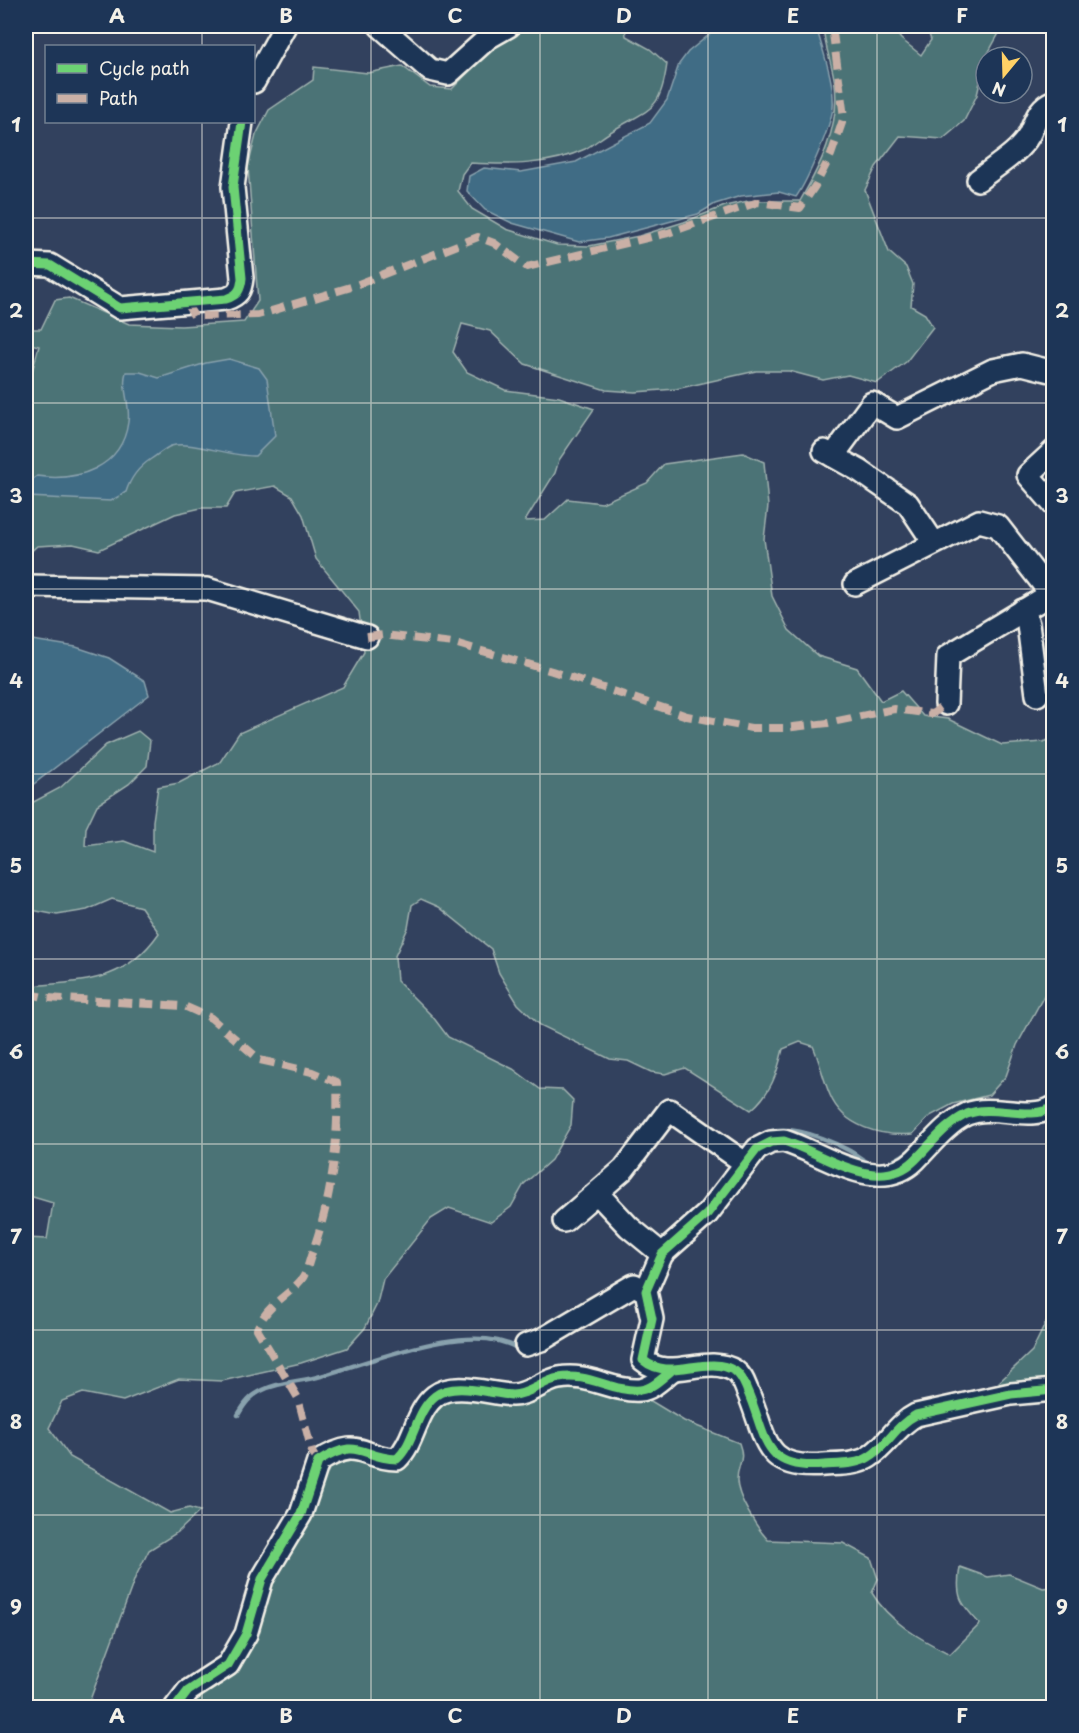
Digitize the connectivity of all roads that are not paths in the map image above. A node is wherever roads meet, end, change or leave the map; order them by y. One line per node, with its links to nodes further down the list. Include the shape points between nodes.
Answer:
1 (285, 26): 4 (street)
2 (380, 26): 3 (street, via 430,70 448,74 488,38)
3 (509, 26)
4 (255, 80)
5 (1053, 101): 7 (street, via 1036,114 1028,137)
6 (242, 123): 8 (street, via 233,187 242,278 236,296 120,308 50,265)
7 (978, 180)
8 (26, 264)
9 (1053, 372): 12 (street, via 1022,364 993,370 897,418 872,403 829,453 908,504)
10 (1053, 451): 11 (street, via 1028,475)
11 (1053, 505)
12 (934, 543): 13 (street); 15 (street, via 979,521 998,526)
13 (855, 584)
14 (26, 586): 17 (street, via 207,589)
15 (1052, 593): 16 (street)
16 (1023, 610): 18 (street); 19 (street, via 948,656)
17 (367, 637)
18 (1037, 695)
19 (946, 704)
20 (1053, 1107): 21 (street, via 1035,1113 967,1114 900,1172 887,1176 870,1175 784,1141 758,1149)
21 (745, 1163): 22 (street, via 669,1110 624,1169); 24 (street, via 707,1214)
22 (597, 1193): 23 (street); 24 (street)
23 (564, 1221)
24 (662, 1254): 25 (street)
25 (646, 1291): 26 (street, via 634,1285); 27 (street, via 652,1319 643,1360 650,1366)
26 (526, 1345)
27 (671, 1371): 28 (street, via 711,1366 735,1371 742,1377 756,1409 765,1445 779,1458 807,1467 869,1458 902,1422 916,1415 1011,1394); 29 (street, via 641,1390 575,1377 545,1382 521,1394 452,1390 436,1395 428,1404 406,1450 398,1458 344,1449 318,1462 301,1514 262,1579 246,1634 228,1665 188,1691)
28 (1053, 1390)
29 (175, 1707)

